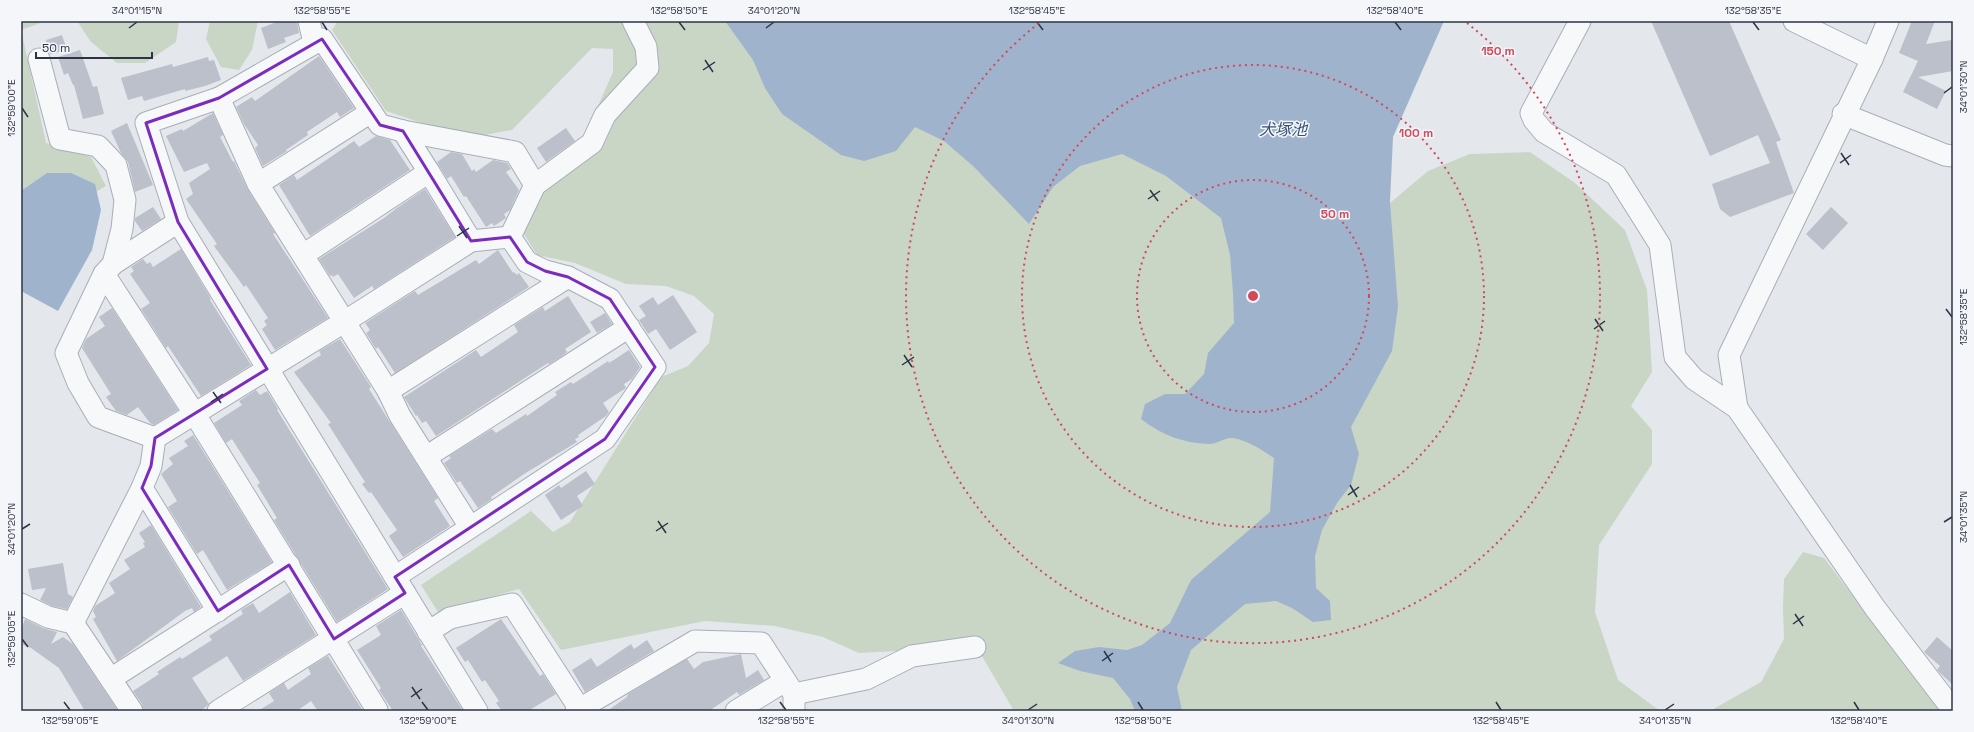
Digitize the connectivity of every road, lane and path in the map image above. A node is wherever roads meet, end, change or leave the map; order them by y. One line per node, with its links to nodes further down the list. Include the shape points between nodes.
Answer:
1 (309, 21): 6 (street)
2 (633, 21): 16 (street, via 646,47 648,68 605,115 592,143)
3 (1580, 21): 27 (street, via 1531,113 1544,132 1616,175 1660,245 1675,357 1694,379)
4 (1794, 21): 8 (street)
5 (1888, 21): 8 (street)
6 (314, 44): 9 (street); 10 (street, via 322,39)
7 (39, 59): 21 (street, via 60,139 98,146 116,165 125,200 122,229)
8 (1872, 59): 11 (street)
9 (219, 98): 15 (street); 17 (street, via 146,123)
10 (371, 112): 12 (street, via 380,125); 15 (street)
11 (1843, 114): 13 (street); 27 (street, via 1729,355)
12 (403, 131): 14 (street); 16 (street, via 515,152)
13 (1953, 156)
14 (429, 172): 19 (street); 20 (street)
15 (258, 184): 20 (street)
16 (535, 185): 18 (street)
17 (178, 222): 21 (street); 25 (street)
18 (510, 237): 19 (street); 22 (street, via 527,262 545,272)
19 (471, 241): 23 (street)
20 (302, 255): 23 (street)
21 (108, 269): 28 (street); 29 (street, via 66,353 78,383 98,417)
22 (568, 277): 24 (street, via 610,299); 26 (street)
23 (344, 322): 25 (street); 26 (street)
24 (629, 327): 30 (street); 32 (street, via 655,367 605,439)
25 (267, 369): 28 (street); 34 (street)
26 (388, 391): 30 (street)
27 (1737, 408): 44 (street, via 1871,601)
28 (194, 413): 29 (street); 33 (street)
29 (155, 438): 31 (street, via 151,466)
30 (426, 457): 32 (street)
31 (142, 488): 36 (street); 37 (street)
32 (470, 527): 34 (street)
33 (289, 565): 36 (street); 39 (street)
34 (400, 585): 38 (street); 39 (street)
35 (21, 604): 37 (street, via 48,617)
36 (218, 611): 41 (street)
37 (73, 623): 41 (street)
38 (428, 632): 43 (street, via 450,618 512,604); 48 (street)
39 (334, 639): 46 (street); 47 (street)
40 (975, 647): 42 (street, via 912,656 866,679)
41 (112, 678): 45 (street)
42 (791, 695): 43 (street, via 761,643 695,641); 49 (street)
43 (579, 710)
44 (1953, 710)
45 (132, 711)
46 (218, 711)
47 (377, 711)
48 (477, 711)
49 (736, 711)

